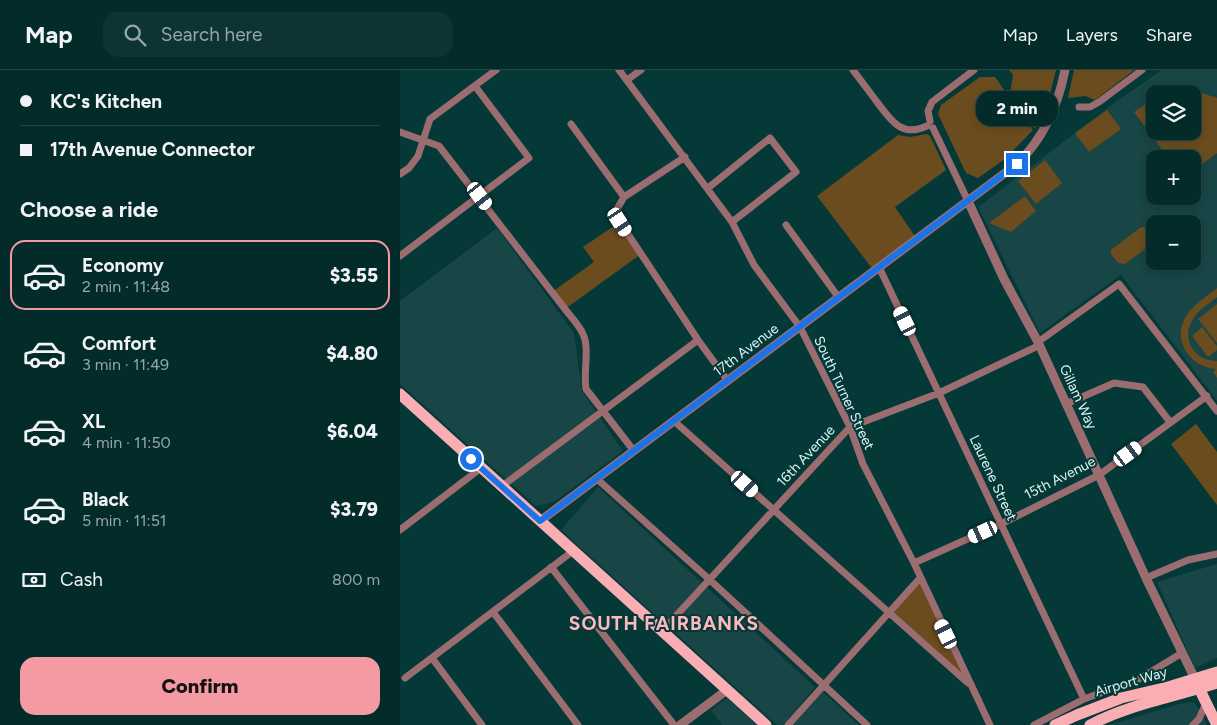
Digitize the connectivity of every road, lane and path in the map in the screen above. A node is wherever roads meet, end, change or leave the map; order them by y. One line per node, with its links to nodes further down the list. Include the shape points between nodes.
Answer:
1 (496, 70): 9 (street)
2 (619, 70): 8 (street, South Turner Street)
3 (641, 70): 8 (street)
4 (853, 70): 12 (street, via 896,125 917,130)
5 (974, 70): 12 (street, via 932,102 928,111)
6 (1065, 70): 20 (street, 17th Avenue, via 1054,109 1035,145 1017,164)
7 (1142, 70): 10 (street, via 1101,101 1090,107)
8 (627, 80): 15 (street, South Turner Street)
9 (475, 86): 14 (street, via 430,119); 18 (street, via 529,158)
10 (1079, 107)
11 (571, 124): 19 (street)
12 (930, 125): 20 (street, Gillam Way)
13 (400, 132): 14 (street)
14 (424, 140): 16 (street, via 418,156); 18 (street, via 439,146)
15 (685, 157): 17 (street, South Turner Street); 19 (street)
16 (400, 174)
17 (708, 188): 21 (street, South Turner Street); 21 (street, via 770,138 796,172)
18 (480, 196): 23 (street); 34 (street, via 583,334 586,389)
19 (624, 197): 27 (street, via 617,209 620,222)
20 (968, 201): 24 (street, 17th Avenue); 28 (street, Gillam Way)
21 (732, 222): 26 (street, South Turner Street, via 754,265)
22 (786, 225): 25 (street)
23 (400, 256)
24 (879, 267): 25 (street, 17th Avenue); 30 (street, Laurene Street)
25 (839, 298): 26 (street, 17th Avenue)
26 (800, 327): 29 (street, 17th Avenue); 38 (street, South Turner Street)
27 (698, 340): 29 (street); 34 (street)
28 (1038, 344): 30 (street, 16th Avenue); 32 (street, 16th Avenue, via 1118,284); 33 (street, Gillam Way)
29 (728, 381): 36 (street, 17th Avenue)
30 (939, 392): 38 (street, 16th Avenue); 46 (street, Laurene Street)
31 (400, 394): 40 (main road)
32 (1207, 396): 35 (street); 37 (street, 15th Avenue)
33 (1066, 404): 37 (street, via 1114,383 1143,387); 41 (street, Gillam Way)
34 (602, 411): 39 (street); 43 (street)
35 (1217, 411)
36 (674, 421): 39 (street, 17th Avenue); 44 (street)
37 (1170, 422): 41 (street, 15th Avenue)
38 (850, 427): 44 (street, 16th Avenue); 50 (street, South Turner Street, via 863,464)
39 (634, 451): 42 (street, 17th Avenue)
40 (481, 468): 43 (main road); 47 (street)
41 (1099, 475): 46 (street, 15th Avenue); 53 (street, Gillam Way)
42 (596, 478): 45 (street, 17th Avenue); 54 (street)
43 (502, 486): 45 (main road)
44 (774, 510): 54 (street, 16th Avenue); 56 (street)
45 (540, 521): 48 (main road)
46 (1001, 524): 50 (street, 15th Avenue); 67 (street, Laurene Street)
47 (400, 530)
48 (573, 551): 51 (street); 57 (main road)
49 (1217, 554): 53 (street, via 1188,560)
50 (914, 563): 52 (street, South Turner Street)
51 (551, 567): 55 (street); 71 (street)
52 (920, 578): 56 (street); 65 (street, South Turner Street)
53 (1146, 578): 58 (street, Gillam Way)
54 (710, 580): 57 (street, 16th Avenue); 64 (street)
55 (493, 612): 59 (street); 70 (street)
56 (888, 613): 64 (street); 65 (street)
57 (662, 631): 66 (main road)
58 (1182, 653): 63 (street, Gillam Way); 67 (street, via 1139,679)
59 (432, 658): 61 (street); 69 (street)
60 (1217, 672): 63 (main road, Airport Way)
61 (405, 678)
62 (1217, 683): 63 (main road, Airport Way)
63 (1198, 684): 68 (main road); 78 (main road, Airport Way, via 1121,698); 79 (main road, Airport Way, via 1116,712)
64 (822, 686): 74 (street); 75 (street)
65 (970, 686): 76 (street, South Turner Street)
66 (727, 690): 72 (street); 73 (main road)
67 (1084, 699): 77 (street)
68 (1206, 703): 80 (street); 81 (main road)
69 (482, 725)
70 (578, 725)
71 (674, 725)
72 (680, 725)
73 (766, 725)
74 (788, 725)
75 (866, 725)
76 (990, 725)
77 (1034, 725)
78 (1055, 725)
79 (1090, 725)
80 (1193, 725)
81 (1216, 725)

